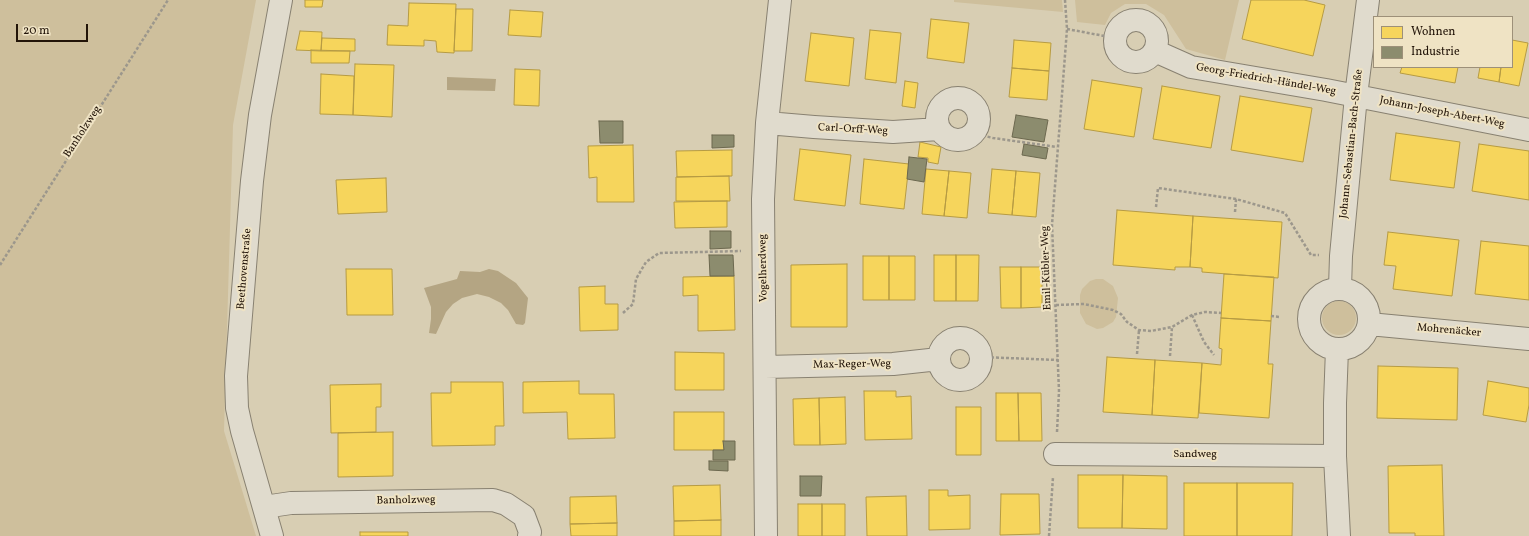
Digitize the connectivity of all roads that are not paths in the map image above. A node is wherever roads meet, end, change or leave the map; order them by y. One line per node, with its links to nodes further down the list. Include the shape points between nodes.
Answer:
1 (281, 0): 17 (street, Beethovenstraße, via 258,129 236,376 237,408)
2 (780, 0): 6 (street, Vogelherdweg)
3 (1368, 0): 5 (street, Johann-Sebastian-Bach-Straße)
4 (1155, 51): 4 (street, via 1157,37 1149,25 1136,20 1122,25 1118,31 1115,44 1121,56 1132,62 1146,61); 5 (street, Georg-Friedrich-Händel-Weg, via 1191,67)
5 (1356, 96): 8 (street, Johann-Joseph-Abert-Weg); 9 (street, Johann-Sebastian-Bach-Straße)
6 (767, 123): 7 (street, Carl-Orff-Weg, via 893,132); 14 (street, Vogelherdweg, via 763,199)
7 (939, 129): 7 (street, via 955,140 968,137 977,127 978,114 970,102 957,98 950,100 940,109 937,122)
8 (1529, 130)
9 (1340, 288): 10 (street, via 1350,290 1365,303); 12 (street, via 1320,294 1313,302 1308,322 1311,332 1318,341)
10 (1369, 324): 11 (street, Mohrenäcker); 12 (street, via 1358,342)
11 (1529, 339)
12 (1337, 349): 16 (street)
13 (939, 359): 13 (street, via 940,366 948,376 961,380 973,376 981,357 979,350 970,340 956,338 944,346); 14 (street, Max-Reger-Weg, via 893,364)
14 (765, 367): 20 (street, Vogelherdweg)
15 (1055, 454): 16 (street, Sandweg)
16 (1335, 456): 21 (street)
17 (264, 507): 18 (street, Beethovenstraße); 19 (street, Banholzweg, via 291,503 493,500 506,504 524,516)
18 (272, 536)
19 (529, 536)
20 (766, 536)
21 (1339, 536)

